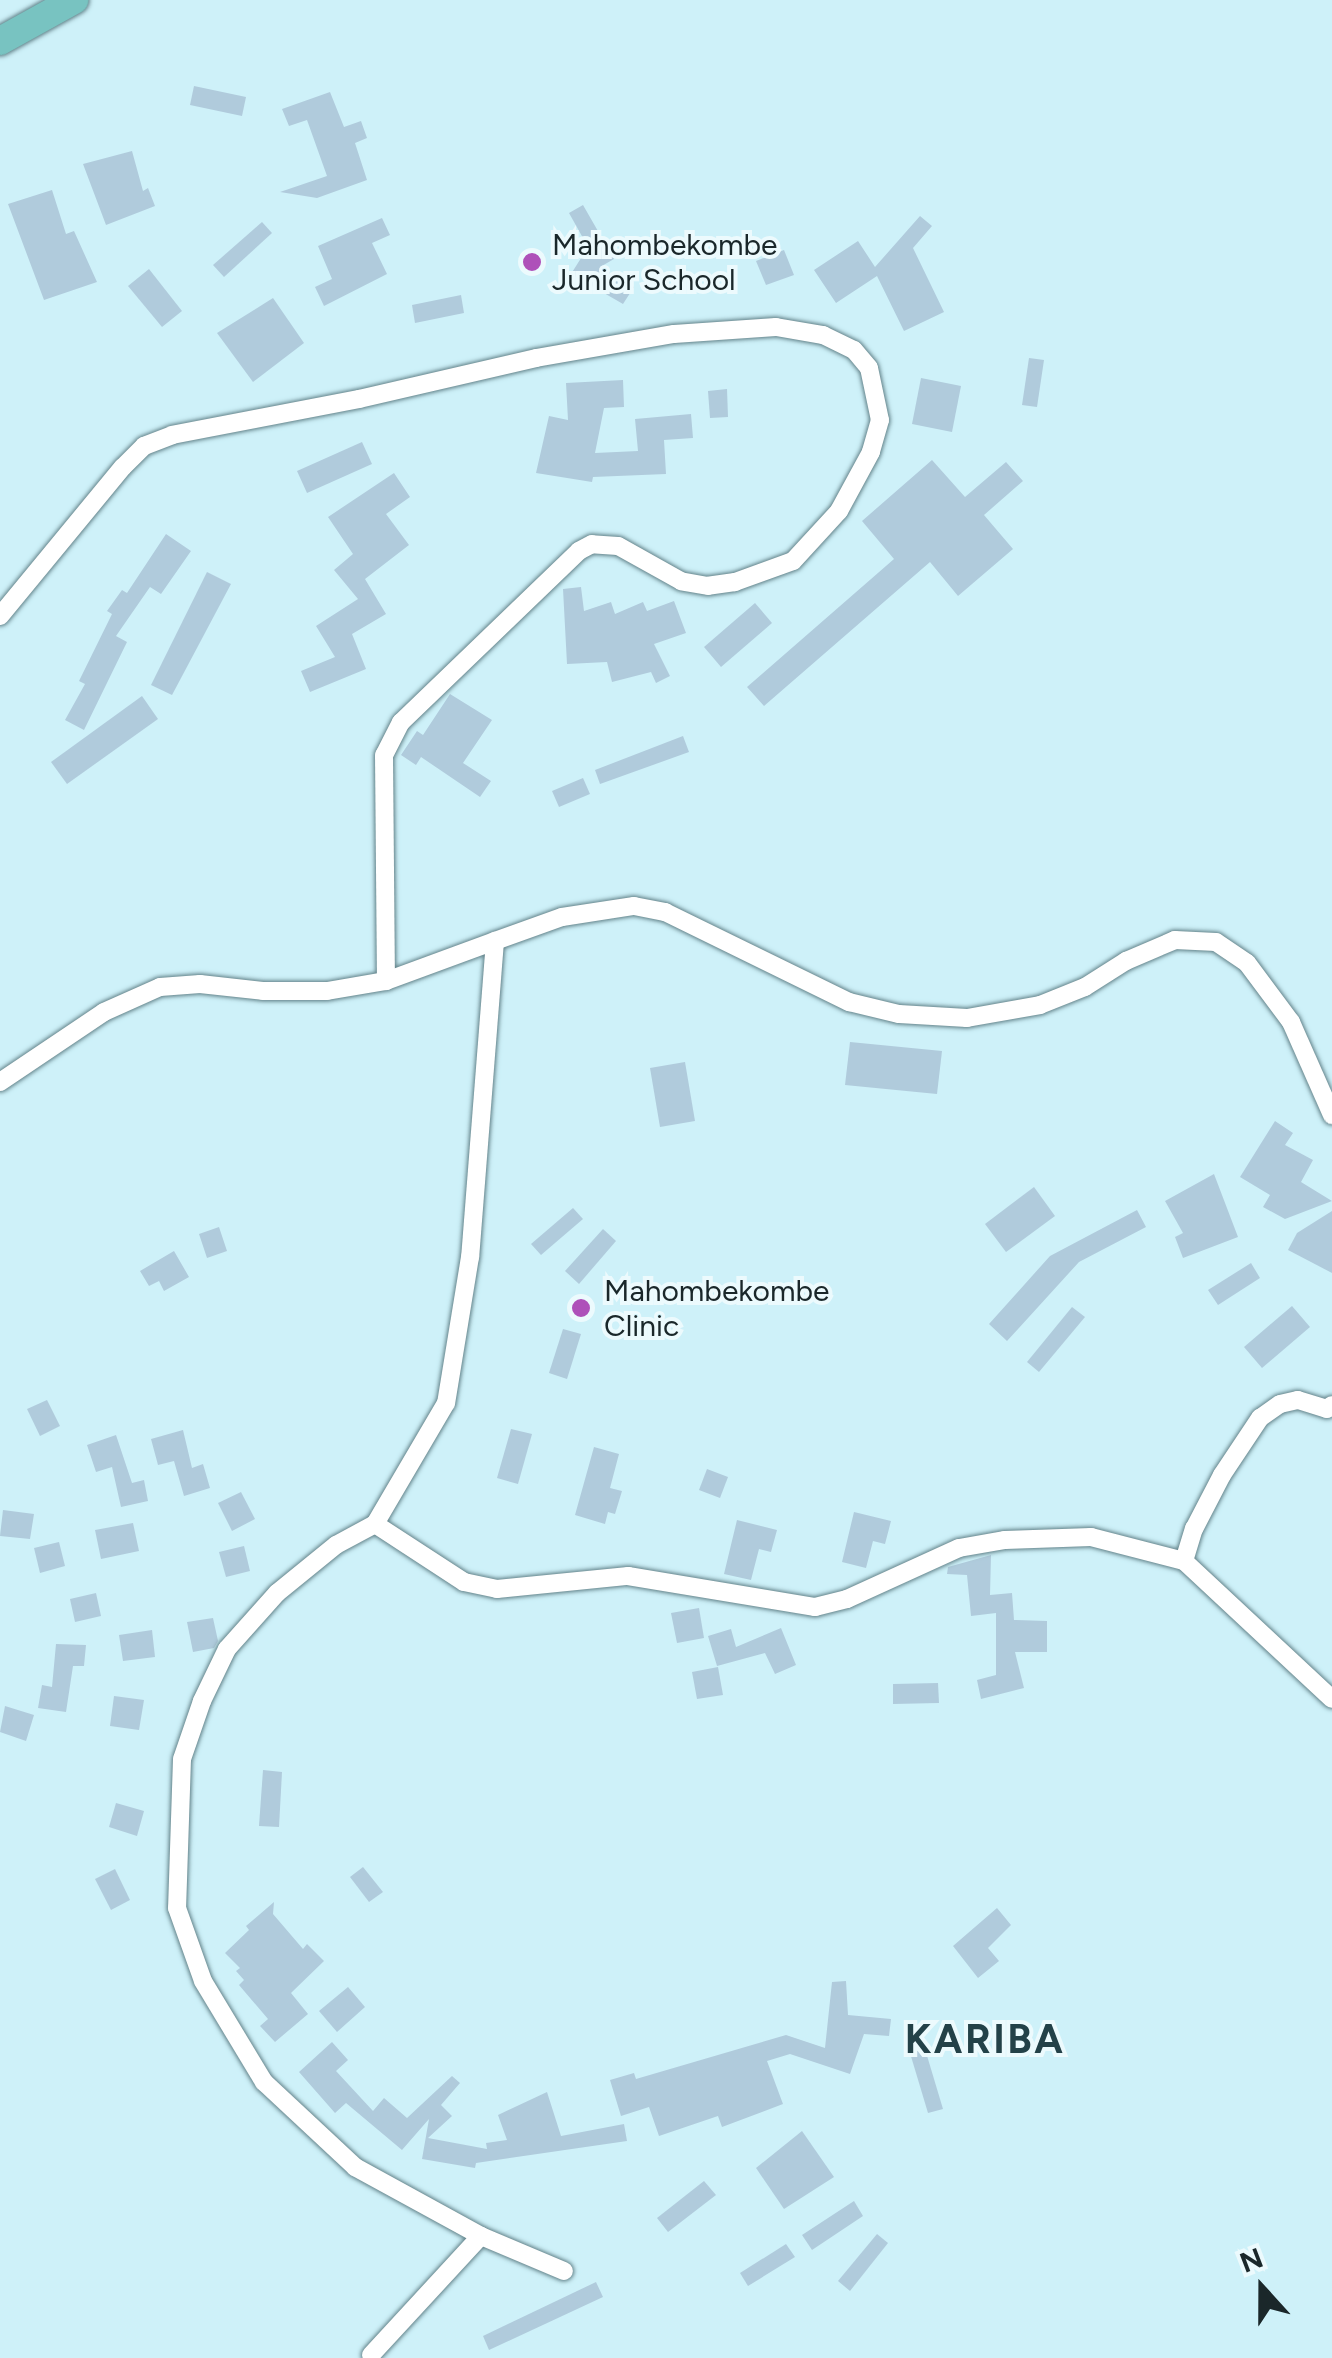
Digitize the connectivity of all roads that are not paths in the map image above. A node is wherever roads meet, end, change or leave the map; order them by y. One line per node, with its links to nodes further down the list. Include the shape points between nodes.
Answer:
1 (74, 0): 2 (main road)
2 (0, 40)
3 (0, 616): 5 (street, via 122,466 144,446 172,435 674,334 776,328 823,335 854,350 869,368 880,420 876,436 839,511 792,561 708,586 680,582 618,546 592,544 401,722 384,755)
4 (496, 941): 5 (street); 7 (street, via 562,916 650,909 849,1002 898,1014 967,1018 1040,1006 1175,940 1216,942 1247,963 1291,1022); 9 (street, via 470,1257 446,1402)
5 (386, 980): 6 (street, via 326,991 160,987 104,1012)
6 (0, 1082)
7 (1332, 1115)
8 (1330, 1409): 10 (street, via 1298,1400 1260,1418 1222,1475)
9 (374, 1524): 10 (street, via 464,1582 496,1589 628,1576 815,1606 847,1599 959,1548 1005,1540 1090,1537); 12 (street, via 278,1592 227,1649 182,1759 177,1908 203,1981 264,2082 354,2167)
10 (1184, 1561): 11 (street)
11 (1332, 1700)
12 (481, 2236): 13 (street); 14 (street)
13 (564, 2270)
14 (372, 2355)

